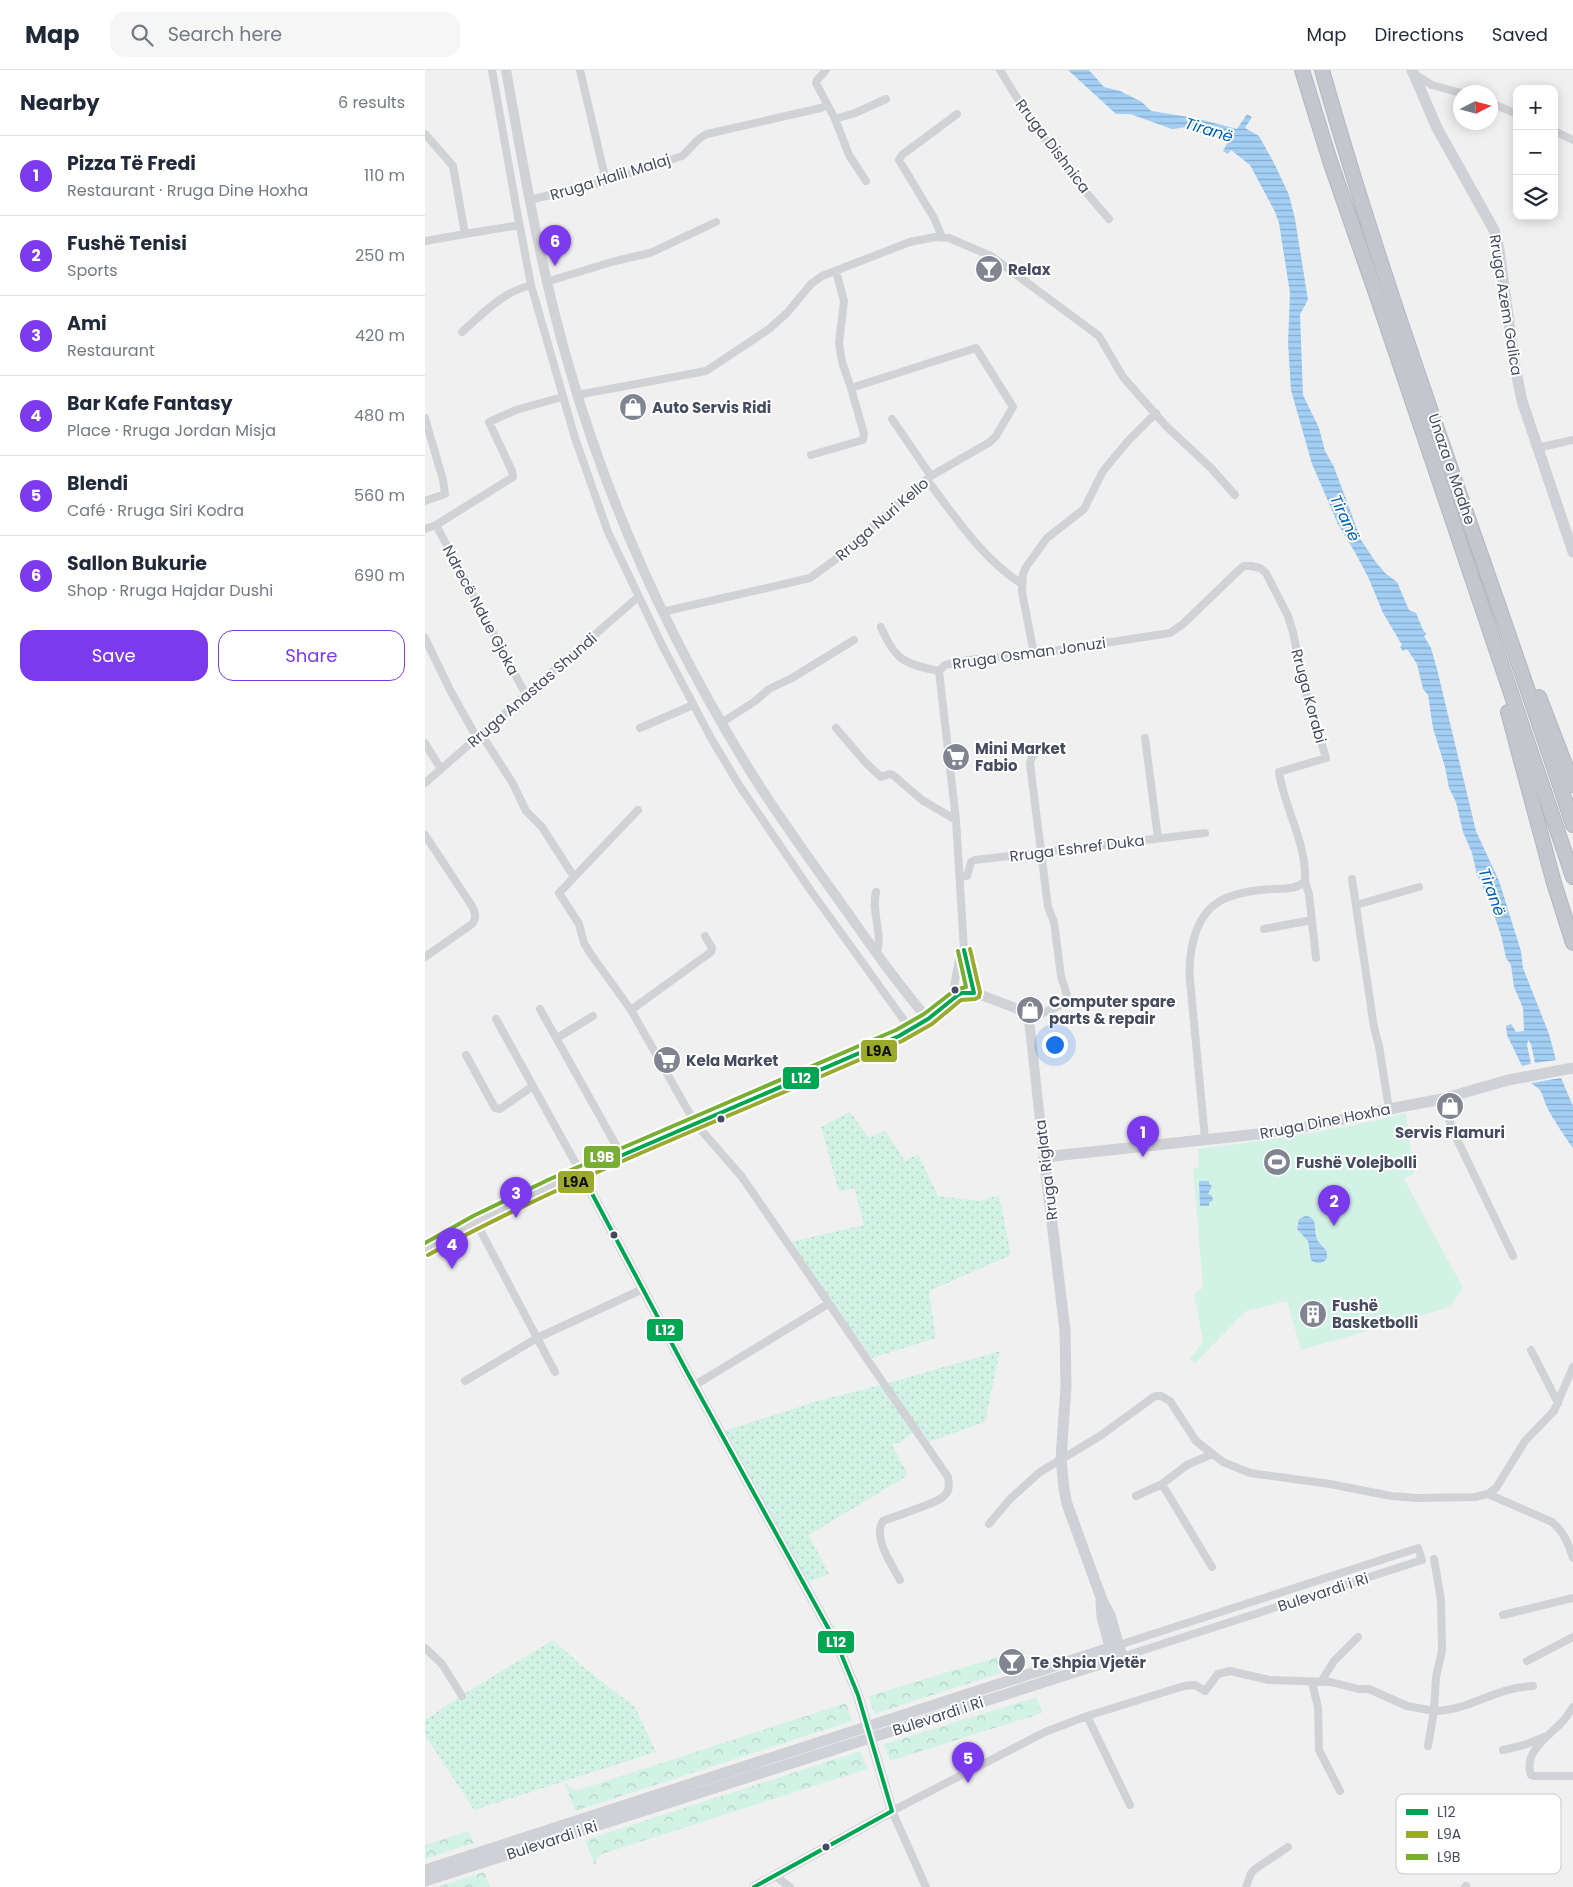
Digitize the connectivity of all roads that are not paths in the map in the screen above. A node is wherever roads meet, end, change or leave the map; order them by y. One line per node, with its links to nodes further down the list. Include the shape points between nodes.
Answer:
1 (492, 70): 24 (street)
2 (506, 70): 21 (street)
3 (580, 70): 19 (street)
4 (825, 70): 11 (street, via 816,83)
5 (1000, 70): 22 (street, Rruga Dishnica, via 1067,171)
6 (1302, 70): 47 (highway, Unaza e Madhe)
7 (1322, 70): 44 (highway, Unaza e Madhe, via 1346,156)
8 (1413, 72): 9 (street, via 1432,85); 39 (main road, Rruga Azem Galica, via 1449,152 1494,230 1516,373)
9 (1453, 91)
10 (887, 99): 15 (street)
11 (827, 105): 15 (street); 19 (street, Rruga Halil Malaj, via 707,134 681,156)
12 (1498, 106): 13 (street)
13 (1513, 112)
14 (957, 114): 26 (street, via 899,160)
15 (835, 119): 20 (street, via 849,155)
16 (1558, 133): 18 (street)
17 (425, 134): 25 (street, via 455,170)
18 (1573, 140)
19 (606, 181): 21 (street, Rruga Halil Malaj)
20 (867, 182)
21 (530, 200): 29 (street)
22 (1109, 219)
23 (716, 222): 29 (street, via 650,254)
24 (519, 225): 25 (street); 30 (street)
25 (465, 234): 27 (street)
26 (942, 237): 28 (street, via 910,242); 35 (street, via 991,256 1099,336 1123,377)
27 (425, 240)
28 (836, 271): 32 (street, via 844,300 839,343); 33 (street, via 816,279 769,329 706,371)
29 (546, 282): 33 (street)
30 (531, 286): 31 (street, via 499,299); 34 (street)
31 (462, 332)
32 (851, 388): 40 (street, via 863,440); 41 (street, Rruga Nuri Kello, via 976,348 1013,407 990,442)
33 (577, 395): 52 (street, via 611,493)
34 (563, 397): 45 (street, via 516,410 489,422 513,477); 51 (street, via 599,507)
35 (1156, 413): 42 (street); 50 (street, via 1103,471 1084,509 1047,538 1026,566)
36 (425, 418): 43 (street, via 445,494)
37 (892, 419): 41 (street)
38 (1573, 440): 39 (street)
39 (1537, 448): 48 (main road, Rruga Azem Galica)
40 (811, 455)
41 (929, 478): 50 (street, via 983,552 1008,576); 52 (street, Rruga Nuri Kello, via 810,578)
42 (1235, 495)
43 (425, 501)
44 (1470, 523): 69 (highway, via 1493,570); 72 (highway, Unaza e Madhe)
45 (436, 525): 46 (street); 58 (street, Ndrecë Ndue Gjoka)
46 (425, 529)
47 (1455, 529): 79 (highway, Unaza e Madhe); 88 (highway)
48 (1573, 552)
49 (1255, 566): 56 (street, Rruga Osman Jonuzi, via 1240,569 1170,633); 81 (street, Rruga Korabi, via 1266,574 1288,616 1304,688 1325,758 1279,772 1302,851)
50 (1022, 584): 56 (street)
51 (638, 597): 58 (street, Rruga Anastas Shundi); 59 (street)
52 (662, 612): 60 (street)
53 (881, 626): 57 (street, via 887,642 899,658)
54 (425, 638): 63 (street, via 450,690)
55 (854, 640): 60 (street, via 769,689 755,702)
56 (1034, 654): 57 (street, Rruga Osman Jonuzi, via 961,661 945,665)
57 (939, 671): 71 (street, Rruga Osman Jonuzi)
58 (527, 695): 63 (street, Rruga Anastas Shundi)
59 (693, 705): 61 (street); 101 (street, via 762,820)
60 (721, 723): 90 (street, via 777,812)
61 (640, 728)
62 (837, 728): 71 (street, via 881,777 893,775 922,800)
63 (479, 736): 67 (street, Rruga Anastas Shundi); 77 (street, via 511,782 526,811 542,827)
64 (1145, 738): 75 (street)
65 (425, 743): 67 (street)
66 (1062, 748): 76 (street, via 1036,752 1031,759)
67 (441, 770): 68 (street, Rruga Anastas Shundi)
68 (425, 784)
69 (1573, 784)
70 (638, 810): 77 (street)
71 (957, 820): 78 (street, Rruga Osman Jonuzi)
72 (1573, 825)
73 (1205, 832): 75 (street, Rruga Eshref Duka)
74 (425, 835): 91 (street, via 472,906 476,919)
75 (1158, 838): 76 (street, Rruga Eshref Duka)
76 (1041, 852): 78 (street, Rruga Eshref Duka, via 975,860 971,862 967,876); 100 (street, via 1048,907 1054,922 1061,976 1067,995 1059,1006)
77 (574, 877): 96 (street, via 559,893 579,924 584,944)
78 (960, 877): 89 (street, Rruga Osman Jonuzi)
79 (1573, 877)
80 (1352, 879): 84 (street)
81 (1305, 881): 85 (street); 109 (street, via 1297,887 1247,892 1218,902 1206,914 1195,935 1189,967)
82 (1419, 887): 84 (street)
83 (876, 892): 90 (street, via 873,902 879,938)
84 (1356, 905): 107 (street)
85 (1312, 920): 86 (street); 92 (street)
86 (1263, 929)
87 (705, 936): 96 (street, via 711,952)
88 (1573, 943)
89 (965, 950): 93 (street, Rruga Osman Jonuzi); 94 (street, Rruga Osman Jonuzi, via 959,959)
90 (877, 953): 99 (street)
91 (425, 957)
92 (1316, 958)
93 (974, 994): 94 (street, via 963,993); 100 (street, via 1023,1011)
94 (952, 998): 99 (street)
95 (540, 1009): 102 (street)
96 (631, 1010): 108 (street)
97 (593, 1016): 102 (street)
98 (496, 1019): 105 (street)
99 (928, 1019): 101 (street)
100 (1029, 1020): 111 (street, Rruga Riglata)
101 (911, 1030): 108 (street)
102 (557, 1038): 110 (street)
103 (466, 1055): 105 (street, via 495,1108 500,1109)
104 (1573, 1068): 106 (main road, Rruga Dine Hoxha, via 1508,1080)
105 (533, 1086): 112 (street)
106 (1442, 1099): 107 (main road, Rruga Dine Hoxha); 115 (street, via 1454,1133)
107 (1389, 1109): 109 (main road, Rruga Dine Hoxha, via 1285,1131)
108 (695, 1122): 110 (street); 117 (street, via 742,1177)
109 (1205, 1139): 111 (main road, Rruga Dine Hoxha)
110 (622, 1156): 112 (street)
111 (1044, 1157): 126 (main road, Rruga Riglata, via 1067,1360)
112 (581, 1173): 113 (street); 116 (street)
113 (476, 1222): 114 (street); 118 (street)
114 (425, 1250)
115 (1513, 1256)
116 (643, 1289): 118 (street); 123 (street)
117 (828, 1304): 123 (street); 134 (street, via 948,1477 948,1489 941,1498 883,1520 881,1524 884,1553)
118 (537, 1338): 121 (street); 122 (street)
119 (1531, 1350): 124 (street)
120 (1573, 1366): 124 (street)
121 (555, 1372)
122 (465, 1381)
123 (695, 1385): 148 (street, via 837,1644 858,1695)
124 (1558, 1403): 128 (street, via 1525,1441 1496,1488)
125 (1212, 1454): 126 (street, via 1196,1441 1170,1401 1155,1396 1100,1436); 127 (street, via 1187,1465); 128 (street, via 1250,1473 1391,1496 1444,1498)
126 (1061, 1459): 130 (street, via 1026,1484); 140 (main road, Rruga Riglata, via 1067,1504 1101,1600 1110,1615)
127 (1162, 1484): 129 (street); 133 (street)
128 (1488, 1494): 131 (street, via 1552,1522 1566,1538)
129 (1136, 1496)
130 (989, 1524)
131 (1573, 1558)
132 (1434, 1559): 146 (street, via 1441,1600 1442,1651 1436,1677)
133 (1212, 1567)
134 (900, 1580)
135 (1573, 1598): 136 (street)
136 (1503, 1615)
137 (1358, 1637): 142 (street)
138 (1573, 1637): 141 (street)
139 (425, 1648): 144 (street, via 442,1664)
140 (1116, 1652): 140 (street, Bulevardi i Ri, via 1422,1560 1418,1548); 148 (main road, Bulevardi i Ri)
141 (1527, 1661)
142 (1317, 1682): 146 (street, via 1369,1689 1407,1706); 147 (street, via 1269,1680 1223,1672 1205,1691 1195,1686 1184,1686); 153 (street, via 1319,1750)
143 (1533, 1686): 146 (street, via 1503,1690 1461,1708)
144 (462, 1696)
145 (1573, 1707): 149 (street, via 1563,1722)
146 (1434, 1711): 150 (street)
147 (1087, 1716): 154 (street); 155 (street, via 1045,1732)
148 (869, 1733): 155 (street); 157 (main road, Bulevardi i Ri); 159 (main road, Bulevardi i Ri)
149 (1544, 1737): 151 (street); 152 (street, via 1531,1757 1531,1775)
150 (1428, 1746)
151 (1503, 1750)
152 (1573, 1776)
153 (1340, 1791)
154 (1130, 1805)
155 (892, 1811): 158 (street); 162 (street)
156 (1288, 1847): 163 (street, via 1255,1869)
157 (425, 1870)
158 (775, 1876): 160 (street); 161 (street)
159 (425, 1881)
160 (754, 1887)
161 (790, 1887)
162 (926, 1887)
163 (1246, 1887)

